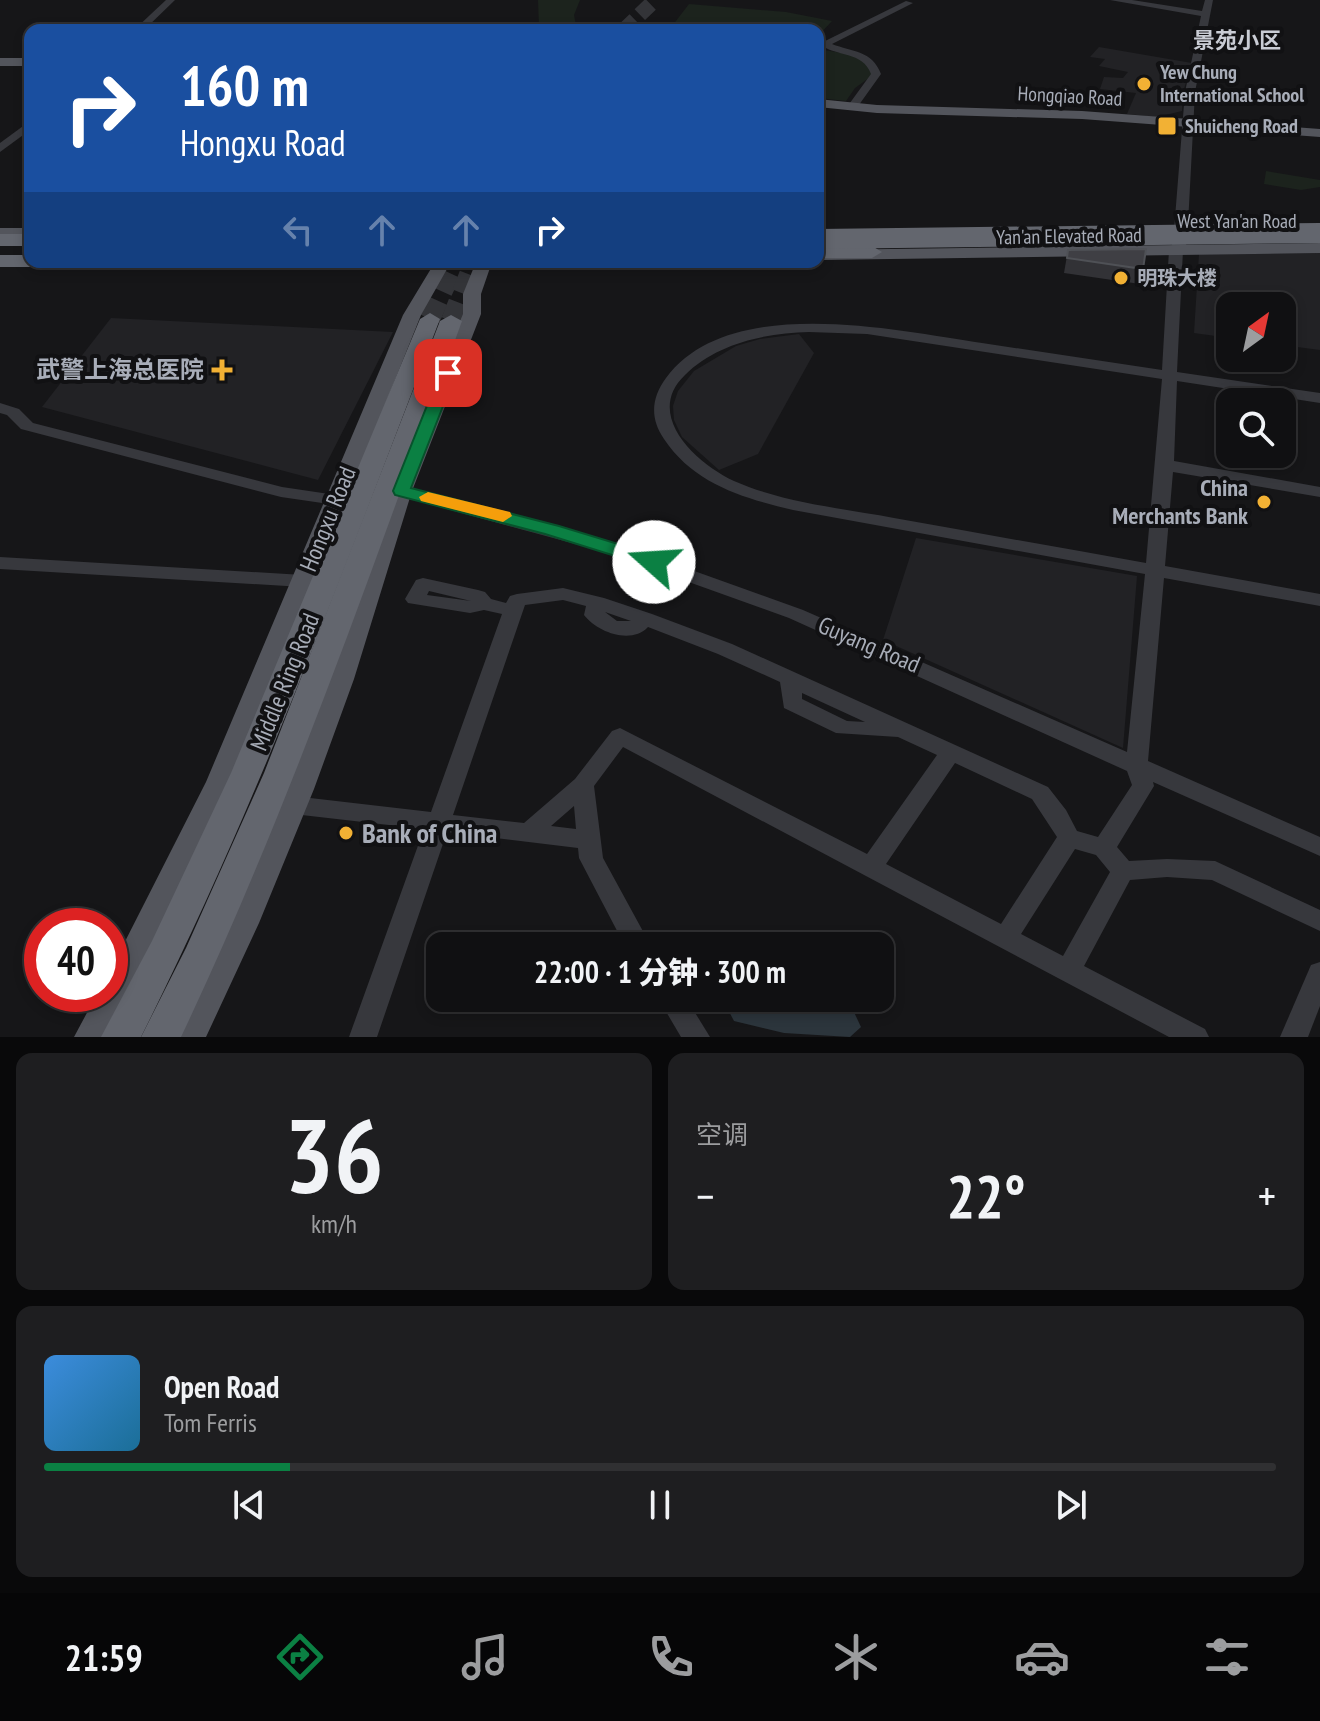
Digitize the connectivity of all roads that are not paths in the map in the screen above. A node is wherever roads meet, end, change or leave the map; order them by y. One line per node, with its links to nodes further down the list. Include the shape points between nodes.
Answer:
1 (171, 0): 6 (street)
2 (1114, 0): 5 (street)
3 (1209, 0): 5 (street)
4 (909, 3): 11 (street, via 824,44 874,65 876,74)
5 (1207, 14): 12 (street)
6 (145, 24)
7 (0, 64): 8 (main road)
8 (24, 64)
9 (824, 105): 11 (main road, Hongqiao Road)
10 (824, 105): 12 (main road, Hongqiao Road)
11 (852, 107): 12 (main road, Hongqiao Road, via 1082,115)
12 (1188, 126): 14 (main road, Hongqiao Road); 21 (street)
13 (24, 129): 15 (street)
14 (1320, 135)
15 (0, 149)
16 (1320, 230): 20 (highway, bridge, via 1121,227); 21 (main road, West Yan'an Road); 22 (highway, Yan'an Elevated Road, bridge)
17 (0, 233): 18 (main road)
18 (24, 233)
19 (824, 233): 21 (main road, West Yan'an Road)
20 (824, 233)
21 (1180, 237): 23 (main road); 25 (main road, West Yan'an Road); 26 (main road, via 1006,251); 34 (street)
22 (824, 239)
23 (1320, 244): 27 (highway)
24 (24, 246): 28 (highway)
25 (824, 250)
26 (824, 250)
27 (824, 250)
28 (0, 253): 29 (highway); 30 (highway); 31 (main road)
29 (24, 254)
30 (24, 259)
31 (24, 259)
32 (439, 268): 40 (main road, Hongxu Road, via 412,315)
33 (482, 268): 38 (main road, via 472,294 472,314)
34 (1170, 375): 35 (street); 37 (street); 42 (street, via 867,330 785,328 752,334 703,354 681,368 658,408 662,428 682,453 747,493)
35 (1320, 398)
36 (0, 408): 40 (street, via 27,426 281,492)
37 (1165, 465): 39 (street); 42 (street)
38 (401, 491): 48 (street, Guyang Road, via 567,534 732,589); 50 (main road, via 341,679)
39 (1320, 492)
40 (336, 500): 43 (main road, Hongxu Road)
41 (0, 563): 43 (street)
42 (1154, 569): 44 (street); 48 (street)
43 (303, 581): 65 (main road, Hongxu Road, via 203,820)
44 (1320, 600)
45 (484, 604): 46 (street)
46 (511, 610): 47 (street, via 517,600 563,594 597,602 618,619 645,619 790,678 792,703 834,710 844,728 902,731); 51 (street)
47 (950, 754): 53 (street, via 1040,793); 57 (street)
48 (1137, 765): 55 (street, Guyang Road); 56 (street, via 1143,786)
49 (583, 785): 52 (street); 54 (street); 57 (street, via 620,736)
50 (293, 805): 51 (street); 68 (main road)
51 (437, 824): 52 (street); 69 (street)
52 (528, 833): 54 (street)
53 (1069, 838): 56 (street); 61 (street)
54 (589, 840): 60 (street, via 591,858)
55 (1320, 847)
56 (1104, 848): 58 (street)
57 (870, 868): 61 (street)
58 (1123, 871): 59 (street, via 1215,871); 62 (street)
59 (1320, 921)
60 (631, 932)
61 (1005, 938): 62 (street)
62 (1068, 971): 71 (street)
63 (1320, 973): 72 (street)
64 (680, 1012): 70 (street)
65 (91, 1037)
66 (121, 1037): 67 (highway, Middle Ring Road, via 243,785 440,320 275,788)
67 (161, 1037)
68 (189, 1037)
69 (363, 1037)
70 (696, 1037)
71 (1195, 1037)
72 (1294, 1037)

